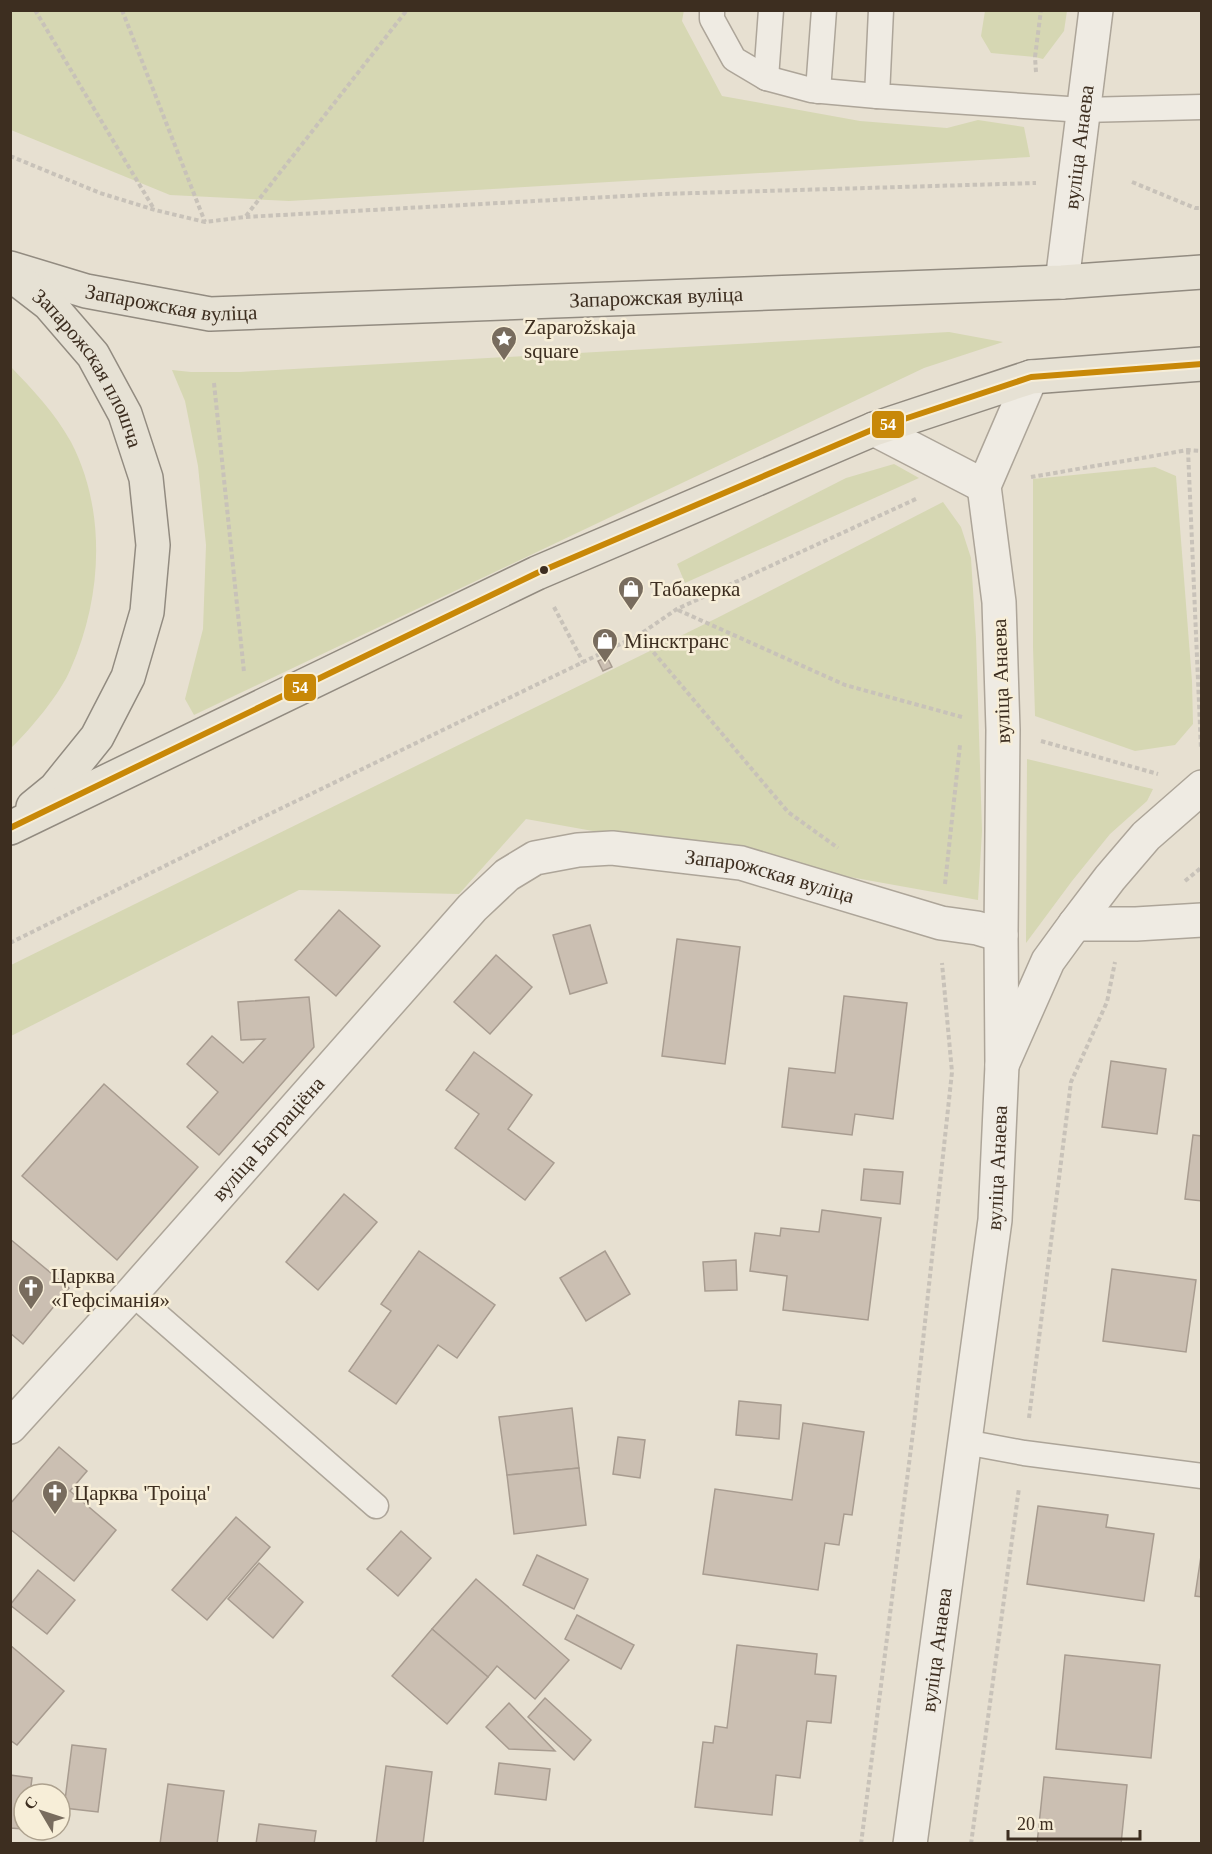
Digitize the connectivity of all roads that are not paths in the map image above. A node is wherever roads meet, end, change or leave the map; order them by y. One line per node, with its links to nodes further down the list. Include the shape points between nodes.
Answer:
1 (712, 10): 6 (lane, via 712,19 734,59)
2 (771, 10): 6 (lane)
3 (824, 10): 7 (lane)
4 (881, 10): 8 (lane)
5 (1096, 10): 10 (street, вуліца Анаева)
6 (766, 78): 7 (lane)
7 (818, 91): 8 (lane)
8 (877, 96): 10 (lane)
9 (1202, 107): 10 (lane)
10 (1083, 110): 14 (street, вуліца Анаева)
11 (10, 268): 14 (main road, Запарожская вуліца, via 86,291 210,314)
12 (1202, 272): 14 (main road, Запарожская вуліца)
13 (10, 274): 20 (main road, Запарожская плошча, via 49,304 93,355 125,414 146,478 153,545 147,612 128,677 90,746 55,789)
14 (1062, 282)
15 (1202, 364): 16 (main road)
16 (1031, 377): 17 (main road); 18 (street)
17 (874, 429): 18 (street); 20 (main road, via 537,573)
18 (984, 486): 24 (street, вуліца Анаева, via 999,602 1003,730)
19 (1202, 787): 23 (street, via 1146,836)
20 (10, 826)
21 (535, 858): 24 (street, Запарожская вуліца, via 612,848 741,863 940,924); 26 (street, вуліца Баграціёна, via 507,875 472,908)
22 (1202, 920): 23 (street)
23 (1075, 924): 25 (street, via 1048,961)
24 (1000, 935): 25 (street, вуліца Анаева)
25 (1002, 1065): 28 (street, вуліца Анаева, via 995,1220)
26 (132, 1293): 27 (street, вуліца Баграціёна); 30 (lane)
27 (10, 1427)
28 (965, 1442): 29 (lane); 31 (street, вуліца Анаева)
29 (1202, 1476)
30 (376, 1506)
31 (910, 1844)

